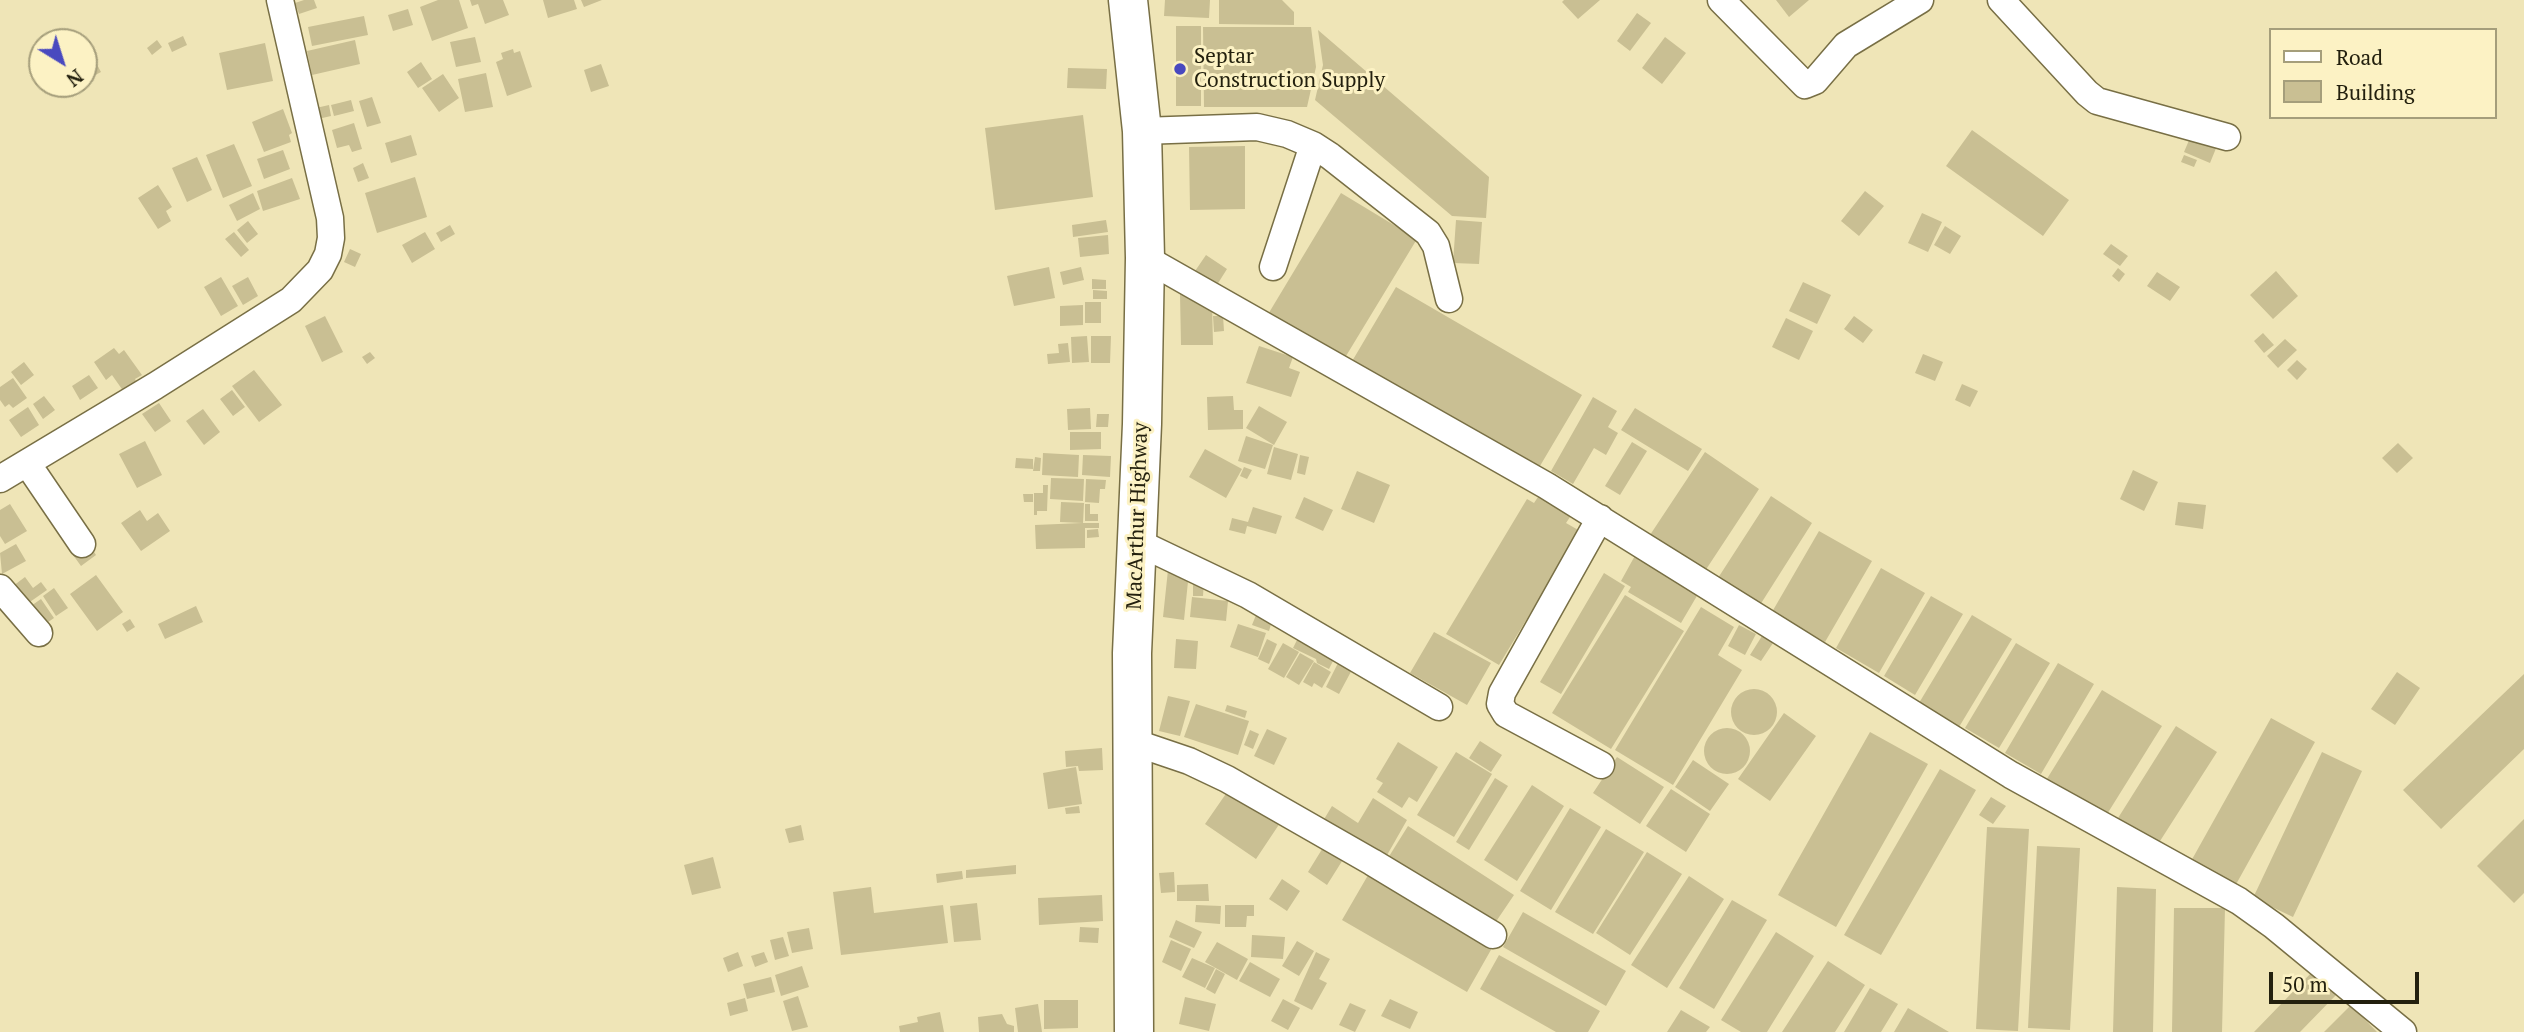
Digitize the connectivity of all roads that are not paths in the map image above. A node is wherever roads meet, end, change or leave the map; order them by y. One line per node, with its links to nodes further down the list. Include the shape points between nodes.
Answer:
1 (280, 0): 12 (street, via 330,218 328,254 320,271 291,300)
2 (1128, 0): 6 (highway, MacArthur Highway)
3 (1721, 0): 4 (street, via 1805,85 1815,81 1846,45)
4 (1920, 0)
5 (2001, 0): 7 (street, via 2097,101)
6 (1142, 131): 8 (street, via 1257,127); 9 (highway, MacArthur Highway)
7 (2227, 138)
8 (1313, 145): 10 (street); 11 (street, via 1427,233 1436,246)
9 (1145, 258): 14 (street); 15 (highway, MacArthur Highway)
10 (1273, 267)
11 (1449, 299)
12 (27, 463): 13 (street); 16 (street)
13 (0, 479)
14 (1600, 518): 21 (street, via 1500,704 1506,714); 24 (street, via 2011,775 2239,901)
15 (1137, 542): 19 (street, via 1248,595); 20 (highway, MacArthur Highway)
16 (82, 544)
17 (0, 588): 18 (street)
18 (39, 633)
19 (1439, 707)
20 (1133, 742): 22 (street, via 1227,779); 23 (highway, MacArthur Highway)
21 (1601, 765)
22 (1493, 935)
23 (1126, 1031)
24 (2403, 1032)

